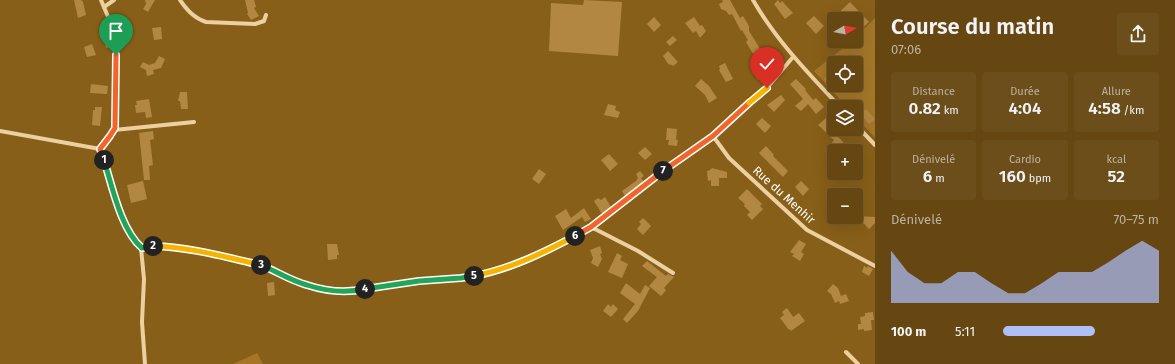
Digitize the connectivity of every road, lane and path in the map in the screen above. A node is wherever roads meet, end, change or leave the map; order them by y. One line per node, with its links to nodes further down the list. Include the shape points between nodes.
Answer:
1 (101, 0): 5 (street)
2 (114, 0): 5 (street)
3 (180, 0): 6 (street, via 192,15 206,22 255,24 264,21)
4 (753, 0): 7 (street, via 763,18)
5 (104, 8): 10 (street, via 114,31 116,55)
6 (266, 14)
7 (793, 57): 8 (street); 13 (street, via 767,88)
8 (833, 100)
9 (194, 122): 10 (street)
10 (114, 130): 15 (street)
11 (0, 131): 15 (street)
12 (863, 132): 14 (street)
13 (713, 136): 16 (street, via 684,155); 18 (street, Rue du Menhir, via 729,158 807,230)
14 (875, 145)
15 (100, 149): 17 (street, via 122,215 134,242)
16 (591, 227): 17 (street, via 547,251 486,273 356,291 328,290 305,285 261,265 200,251 171,246); 19 (street, via 638,251)
17 (142, 248): 21 (street)
18 (875, 266)
19 (673, 274)
20 (846, 352): 22 (street)
21 (145, 364)
22 (858, 364)

